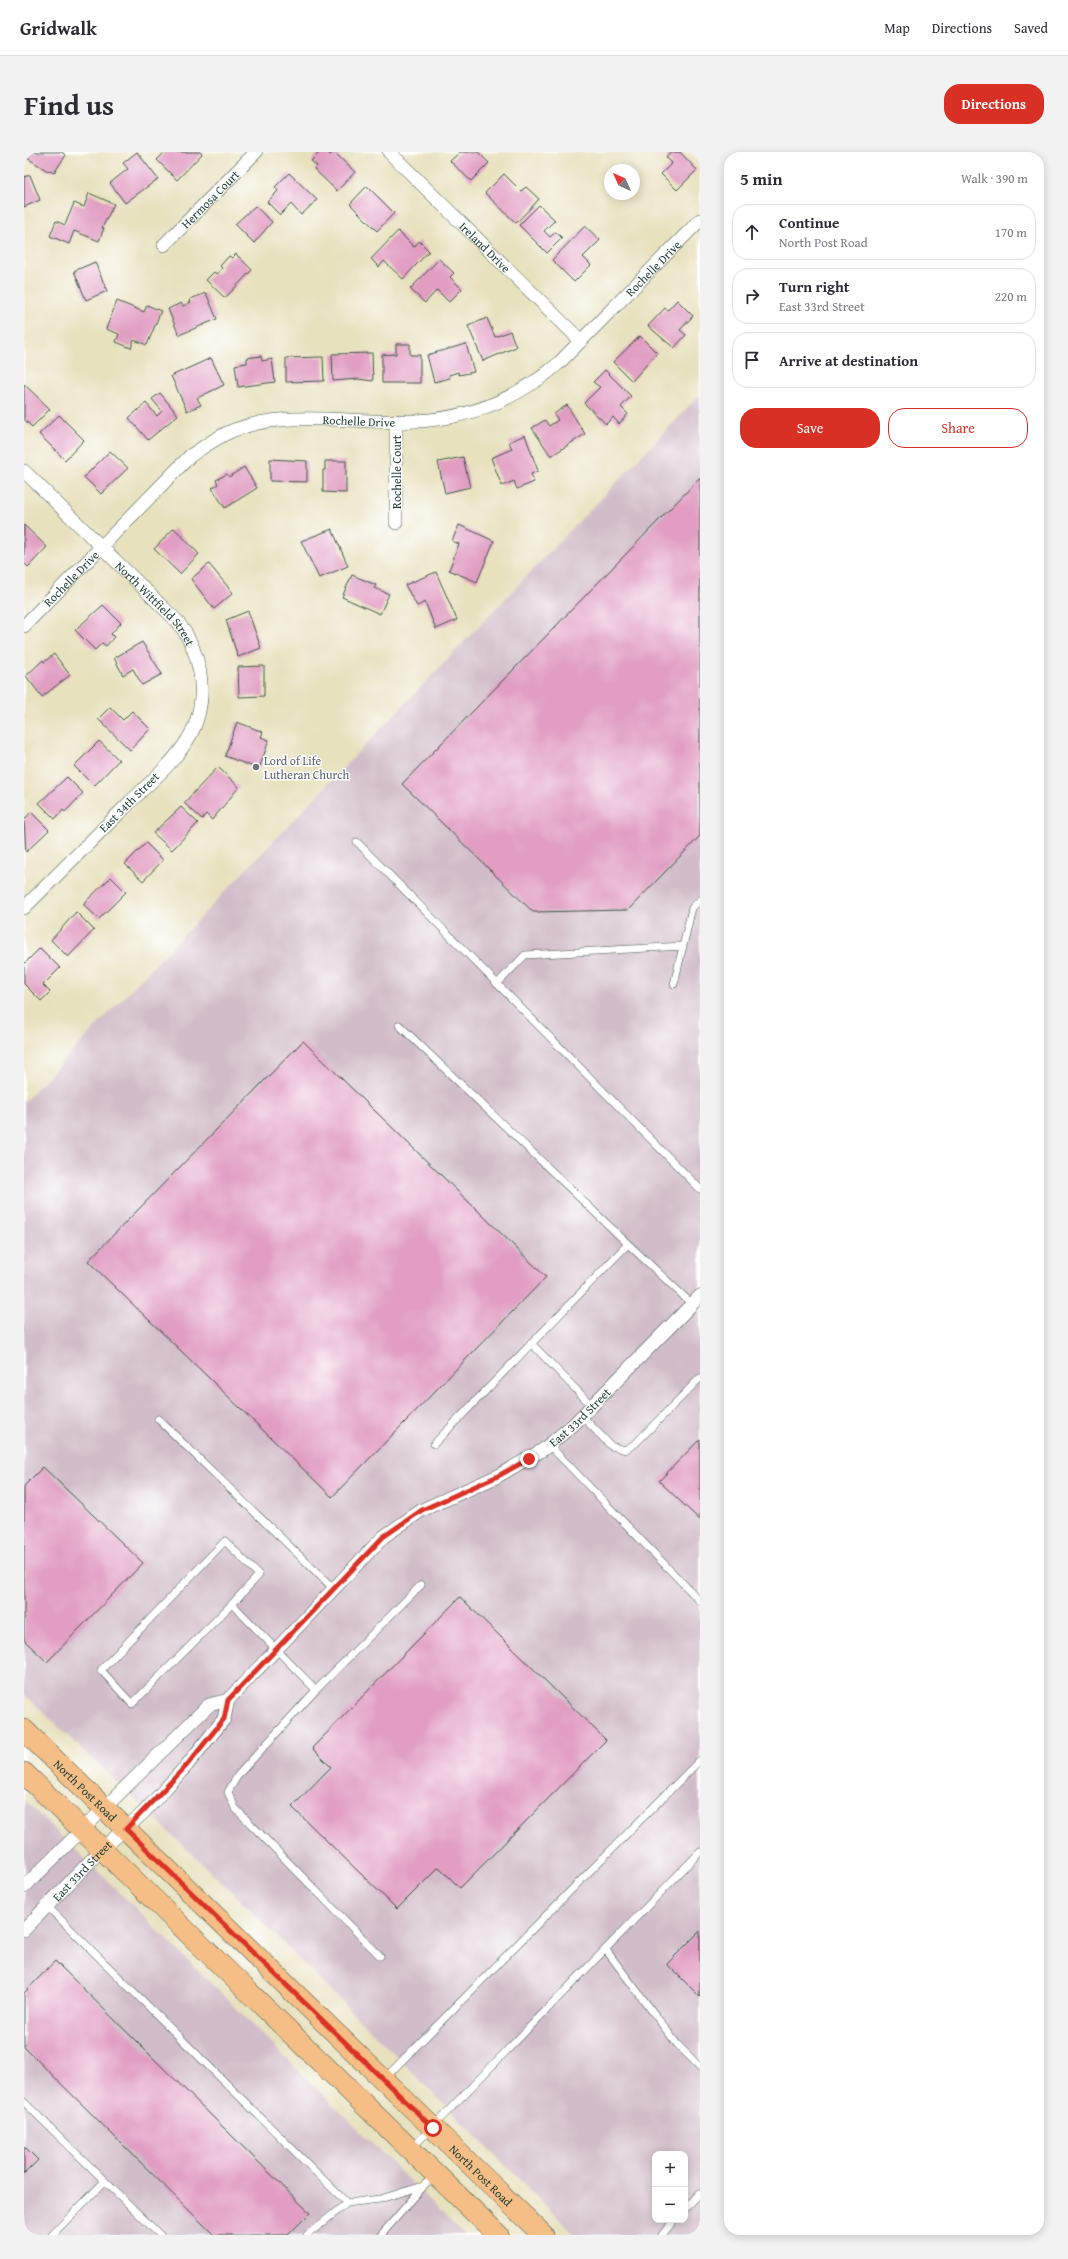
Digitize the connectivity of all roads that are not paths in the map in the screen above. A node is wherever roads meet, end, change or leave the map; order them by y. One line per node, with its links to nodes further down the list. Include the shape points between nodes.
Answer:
1 (256, 152): 4 (street, Hermosa Court)
2 (389, 152): 5 (street, Ireland Drive)
3 (700, 220): 5 (street, Rochelle Drive)
4 (164, 245)
5 (581, 341): 6 (street, Rochelle Drive, via 558,364 533,383 491,405 431,420)
6 (396, 421): 8 (street, Rochelle Court); 9 (street, Rochelle Drive, via 281,420 236,429 208,442 190,456)
7 (24, 470): 9 (street, North Wittfield Street)
8 (396, 523)
9 (101, 547): 10 (street, Rochelle Drive); 11 (street, North Wittfield Street, via 182,628 195,652)
10 (24, 626)
11 (200, 679): 14 (street, East 34th Street, via 199,710 195,725 174,757)
12 (357, 842): 16 (lane)
13 (700, 900): 15 (lane, via 692,908)
14 (24, 908)
15 (683, 946): 16 (lane, via 525,954); 17 (lane)
16 (496, 984): 19 (lane)
17 (674, 984)
18 (399, 1025): 20 (lane)
19 (700, 1189)
20 (628, 1244): 21 (lane); 22 (lane)
21 (696, 1300): 24 (street, East 33rd Street)
22 (532, 1343): 24 (lane); 27 (lane)
23 (700, 1378): 25 (lane, via 636,1443 625,1450 611,1446)
24 (592, 1406): 25 (street, East 33rd Street)
25 (582, 1416): 28 (street, East 33rd Street)
26 (158, 1419): 30 (lane)
27 (434, 1444)
28 (549, 1445): 30 (street, East 33rd Street, via 498,1476 422,1510 383,1537); 31 (lane)
29 (421, 1584): 34 (lane)
30 (334, 1588): 33 (street, East 33rd Street)
31 (700, 1601)
32 (232, 1604): 32 (lane, via 132,1704 101,1670 225,1541 259,1575); 33 (lane)
33 (276, 1649): 34 (lane); 35 (street, East 33rd Street)
34 (316, 1690): 48 (lane, via 238,1775 228,1792 234,1808)
35 (228, 1700): 39 (street, East 33rd Street, via 209,1706); 41 (street, East 33rd Street, via 224,1719 215,1731 187,1765)
36 (24, 1730): 39 (main road, North Post Road)
37 (700, 1760): 50 (lane)
38 (24, 1773): 40 (main road)
39 (104, 1808): 40 (street, East 33rd Street); 41 (main road, North Post Road)
40 (82, 1829): 42 (main road); 44 (street, East 33rd Street)
41 (126, 1829): 42 (street, East 33rd Street); 50 (main road, North Post Road)
42 (102, 1849): 45 (street, East 33rd Street); 53 (main road)
43 (700, 1852): 47 (lane)
44 (24, 1887)
45 (47, 1906): 46 (street, East 33rd Street); 57 (lane)
46 (24, 1930)
47 (606, 1950): 49 (lane, via 677,2044); 52 (lane)
48 (380, 1956)
49 (700, 2067)
50 (383, 2079): 52 (main road, North Post Road)
51 (24, 2102): 55 (lane)
52 (433, 2128): 53 (lane); 65 (main road, North Post Road)
53 (411, 2150): 54 (main road)
54 (429, 2180): 57 (lane, via 380,2199); 63 (lane); 64 (main road)
55 (105, 2181): 60 (lane); 61 (lane)
56 (700, 2193): 58 (lane)
57 (347, 2203): 62 (lane)
58 (688, 2206)
59 (672, 2223): 66 (lane)
60 (52, 2235)
61 (160, 2235)
62 (307, 2235)
63 (381, 2235)
64 (498, 2235)
65 (543, 2235)
66 (662, 2235)

